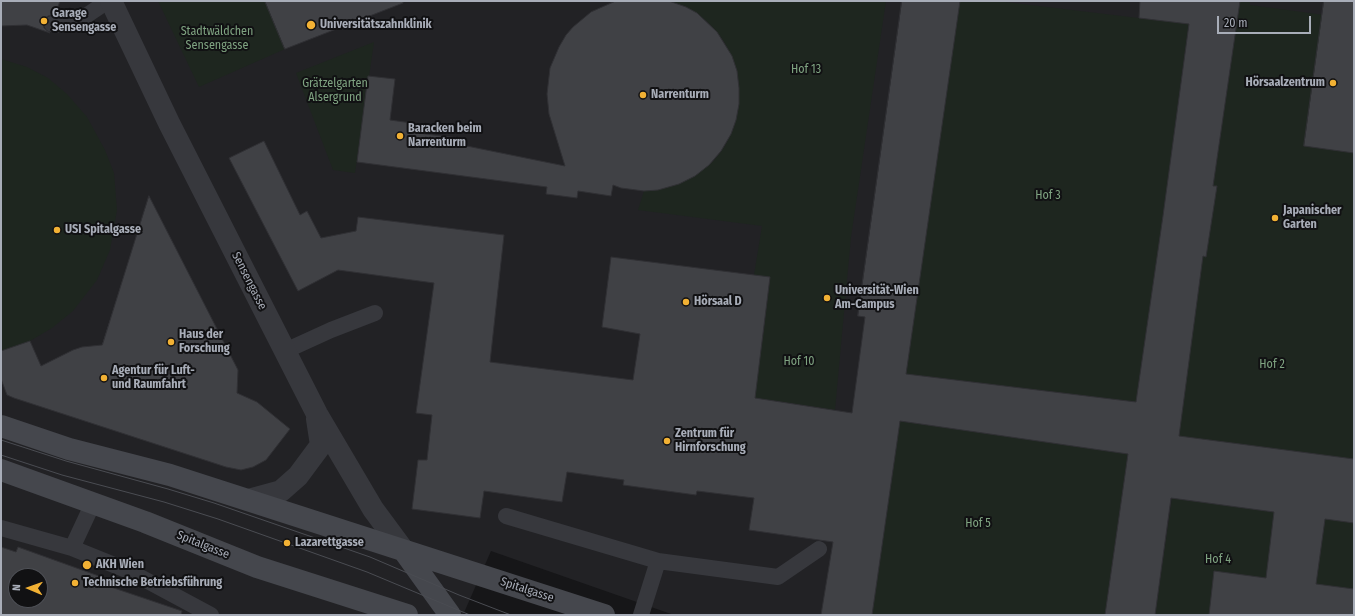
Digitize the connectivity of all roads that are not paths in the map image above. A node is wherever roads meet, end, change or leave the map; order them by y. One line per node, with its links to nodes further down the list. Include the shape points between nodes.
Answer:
1 (108, 1): 3 (lane, via 77,22 66,25)
2 (111, 1): 5 (street, Sensengasse, via 169,123)
3 (52, 24)
4 (375, 313): 5 (lane)
5 (285, 351): 6 (street, Sensengasse)
6 (317, 414): 9 (street, via 321,445 298,476 281,491); 15 (street, Sensengasse, via 373,509)
7 (1, 426): 9 (main road, Spitalgasse, via 68,449 170,475)
8 (1, 470): 10 (main road, Spitalgasse)
9 (248, 500): 15 (main road, Spitalgasse)
10 (93, 503): 13 (lane); 18 (main road, Spitalgasse, via 257,567)
11 (506, 516): 16 (lane)
12 (1, 528): 13 (lane)
13 (72, 548): 17 (lane, via 129,571)
14 (819, 549): 16 (lane, via 778,577)
15 (404, 551): 19 (main road); 20 (main road, Spitalgasse)
16 (658, 561): 21 (lane)
17 (211, 615)
18 (407, 615)
19 (450, 615)
20 (604, 615)
21 (641, 615)

